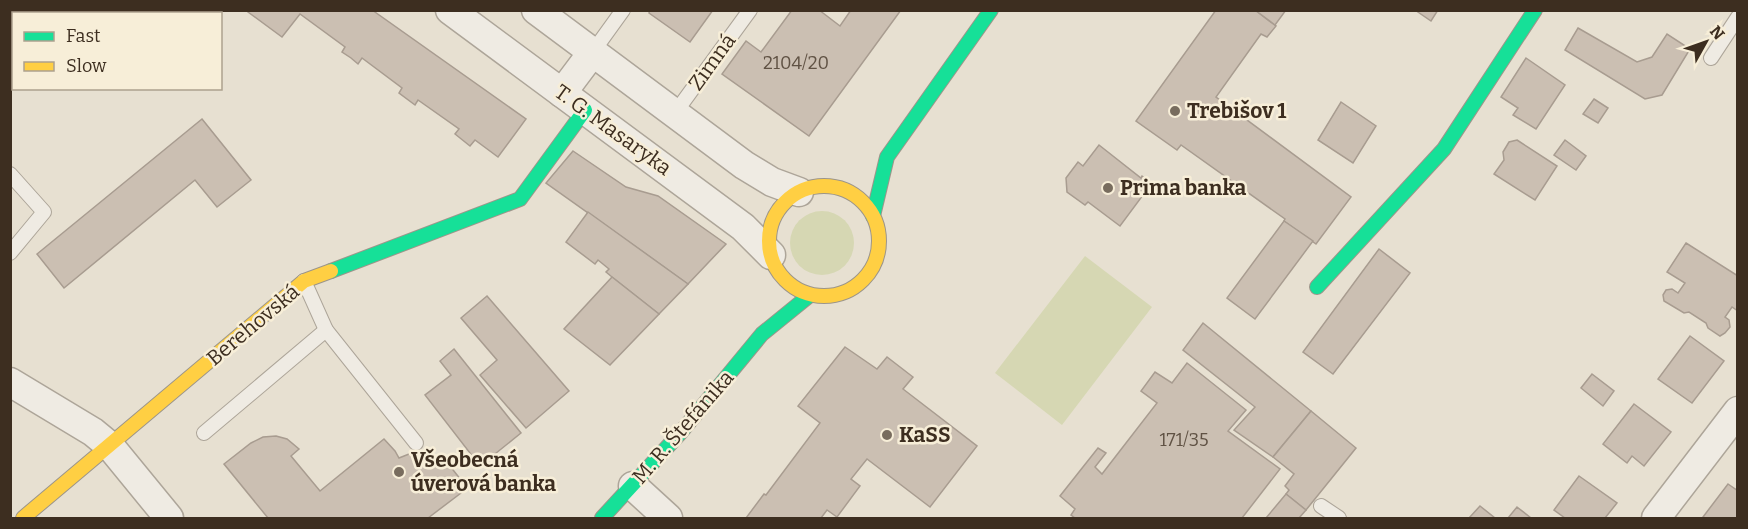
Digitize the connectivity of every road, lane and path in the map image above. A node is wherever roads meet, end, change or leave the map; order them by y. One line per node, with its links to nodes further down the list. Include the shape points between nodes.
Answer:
1 (450, 10): 10 (street, T. G. Masaryka)
2 (536, 10): 8 (street)
3 (622, 10): 8 (lane)
4 (750, 10): 12 (lane, Zimná)
5 (991, 10): 13 (street)
6 (1535, 10): 23 (street, via 1444,149)
7 (1737, 16): 9 (lane)
8 (592, 53): 10 (street); 12 (street)
9 (1711, 58)
10 (562, 93): 11 (street, T. G. Masaryka)
11 (585, 110): 21 (street, T. G. Masaryka, via 743,227); 22 (street, Berehovská, via 520,199)
12 (675, 113): 18 (street, via 753,170)
13 (887, 158): 14 (street); 19 (street)
14 (870, 167)
15 (10, 174): 20 (lane, via 44,212)
16 (853, 176): 17 (street)
17 (833, 187): 18 (street); 19 (street, via 861,200)
18 (799, 192): 21 (street, via 784,203 774,219 769,237)
19 (873, 216): 25 (street, via 879,234 878,253 867,276 835,296)
20 (10, 253)
21 (775, 264): 24 (street); 25 (street, via 793,287)
22 (304, 281): 27 (lane); 33 (street, Berehovská)
23 (1317, 287)
24 (774, 293)
25 (810, 295): 28 (street, M. R. Štefánika)
26 (768, 314): 28 (street, M. R. Štefánika)
27 (326, 330): 31 (lane); 32 (lane)
28 (762, 334): 34 (street, M. R. Štefánika)
29 (10, 382): 33 (street)
30 (1737, 411): 41 (street)
31 (204, 433)
32 (416, 443)
33 (110, 446): 36 (street, Berehovská); 37 (street)
34 (633, 486): 38 (street, M. R. Štefánika); 39 (street)
35 (1322, 506): 40 (lane)
36 (23, 519)
37 (168, 519)
38 (602, 519)
39 (668, 519)
40 (1339, 519)
41 (1656, 519)

